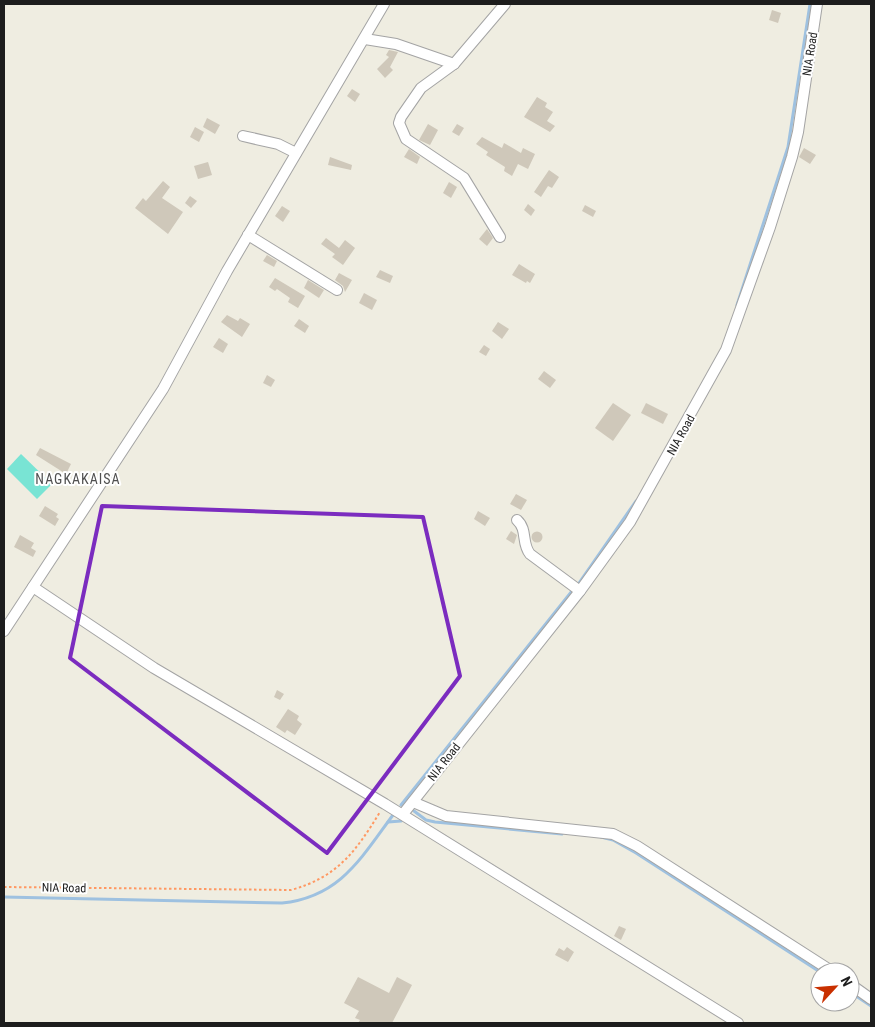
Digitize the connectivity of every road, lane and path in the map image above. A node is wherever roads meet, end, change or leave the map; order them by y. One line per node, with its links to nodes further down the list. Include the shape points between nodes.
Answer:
1 (384, 4): 4 (street)
2 (505, 4): 5 (street)
3 (817, 4): 13 (street, NIA Road, via 792,157 726,350 630,522)
4 (365, 40): 5 (street, via 396,44); 7 (street)
5 (454, 64): 9 (street, via 421,88 401,117 400,129 406,139 464,178)
6 (243, 136): 7 (street, via 278,144)
7 (296, 153): 8 (street)
8 (248, 235): 10 (street); 12 (street, via 163,389)
9 (500, 237)
10 (337, 290)
11 (517, 520): 13 (street, via 523,527 530,554)
12 (33, 587): 14 (street); 16 (street, via 154,668)
13 (580, 591): 15 (street, NIA Road)
14 (4, 631)
15 (413, 802): 17 (street, NIA Road); 19 (street, via 446,816 613,834 645,851)
16 (385, 804): 17 (street); 18 (path, NIA Road, via 354,852 337,869 307,886 291,890)
17 (403, 814): 22 (street)
18 (4, 886)
19 (817, 962)
20 (860, 991): 21 (street)
21 (871, 999)
22 (733, 1022)

